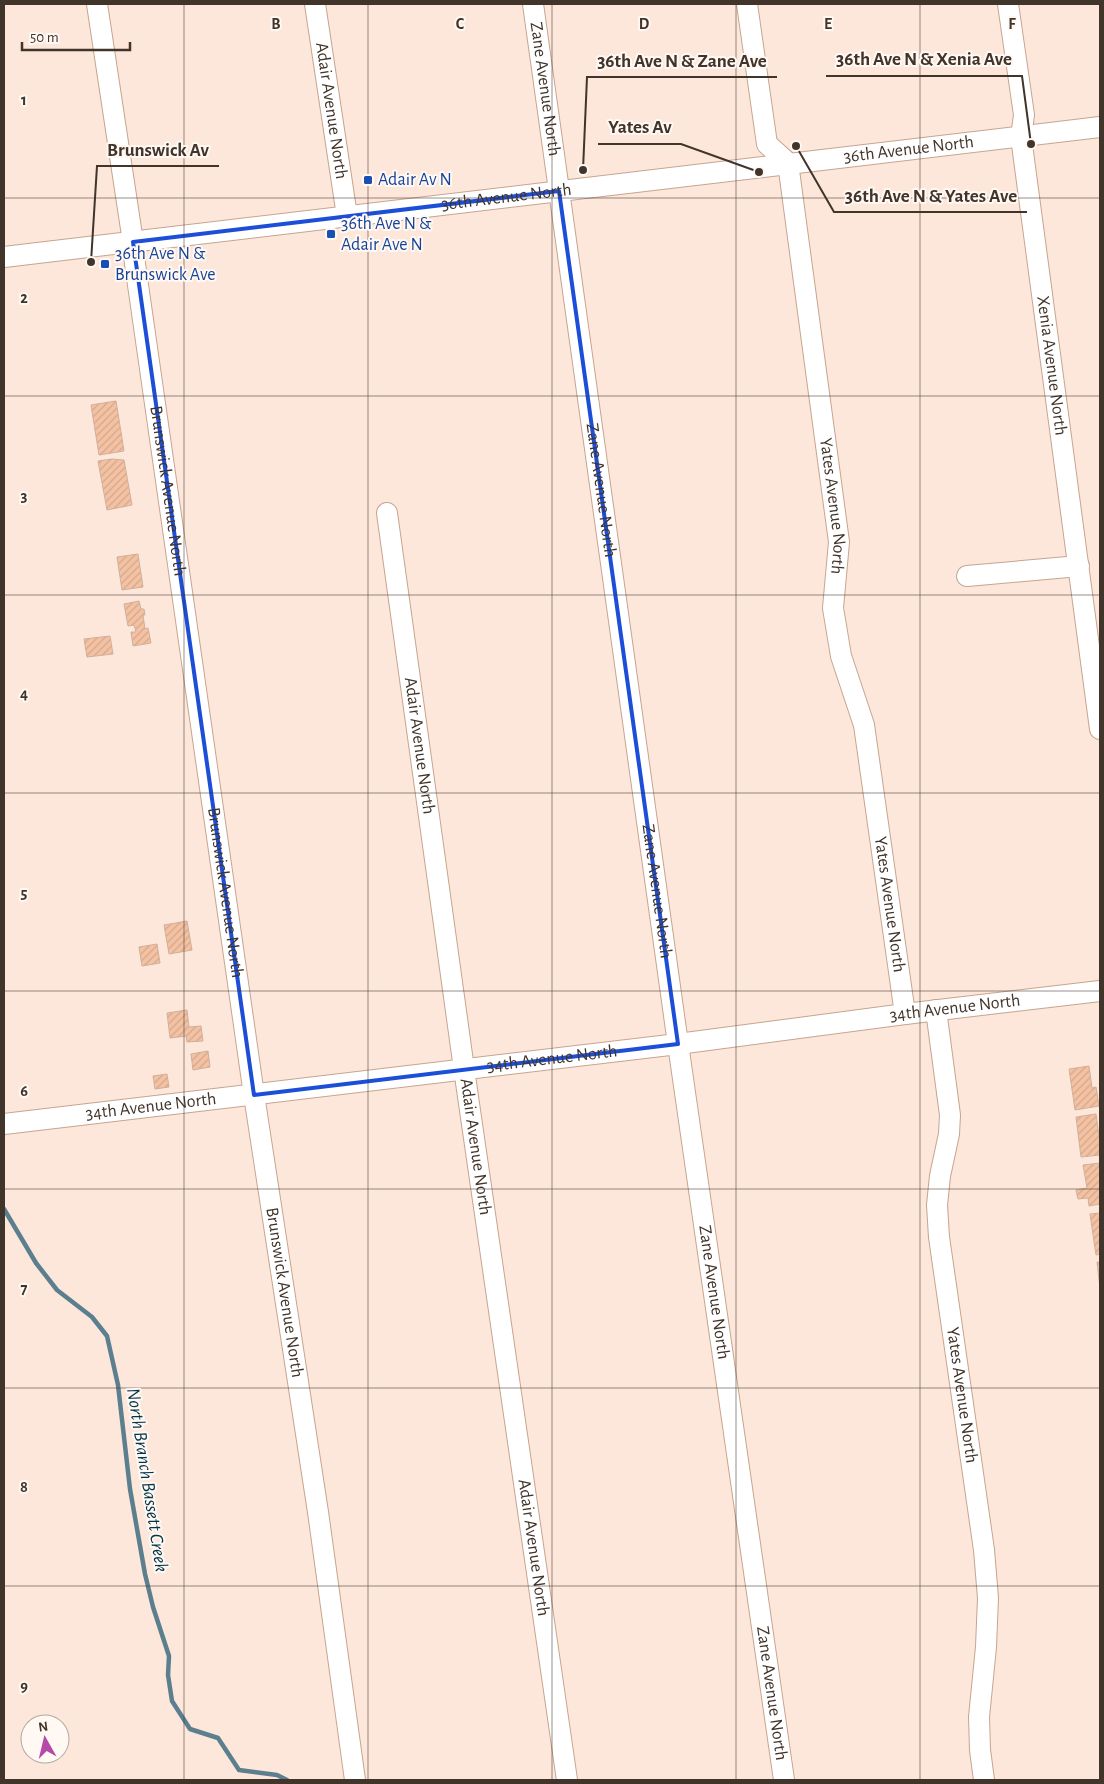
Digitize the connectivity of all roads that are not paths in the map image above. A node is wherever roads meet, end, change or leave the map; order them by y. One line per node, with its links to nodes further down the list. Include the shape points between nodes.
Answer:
1 (97, 4): 11 (street, Brunswick Avenue North)
2 (315, 4): 10 (street, Adair Avenue North)
3 (533, 4): 9 (street, Zane Avenue North)
4 (748, 4): 8 (street, via 767,144)
5 (1008, 4): 7 (street, Xenia Avenue North, via 1024,115)
6 (1100, 127): 7 (street, 36th Avenue North)
7 (1021, 137): 8 (street, 36th Avenue North); 14 (street, Xenia Avenue North)
8 (788, 164): 9 (street, 36th Avenue North); 19 (street, Yates Avenue North, via 839,542 833,608 841,656 864,725)
9 (559, 191): 10 (street, 36th Avenue North); 20 (street, Zane Avenue North)
10 (347, 216): 11 (street, 36th Avenue North)
11 (133, 242): 12 (street, 36th Avenue North); 22 (street, Brunswick Avenue North)
12 (4, 257)
13 (387, 513): 21 (street, Adair Avenue North)
14 (1079, 566): 15 (street); 16 (street, Xenia Avenue North)
15 (967, 576)
16 (1100, 729)
17 (1100, 991): 18 (street, 34th Avenue North)
18 (936, 1010): 19 (street, 34th Avenue North); 27 (street, Yates Avenue North, via 950,1115 937,1205 939,1237 988,1598 980,1717)
19 (905, 1014): 20 (street, 34th Avenue North)
20 (678, 1044): 21 (street, 34th Avenue North); 26 (street, Zane Avenue North)
21 (464, 1070): 22 (street, 34th Avenue North); 25 (street, Adair Avenue North)
22 (254, 1095): 23 (street, 34th Avenue North); 24 (street, Brunswick Avenue North)
23 (4, 1124)
24 (355, 1780)
25 (567, 1780)
26 (784, 1780)
27 (984, 1780)

